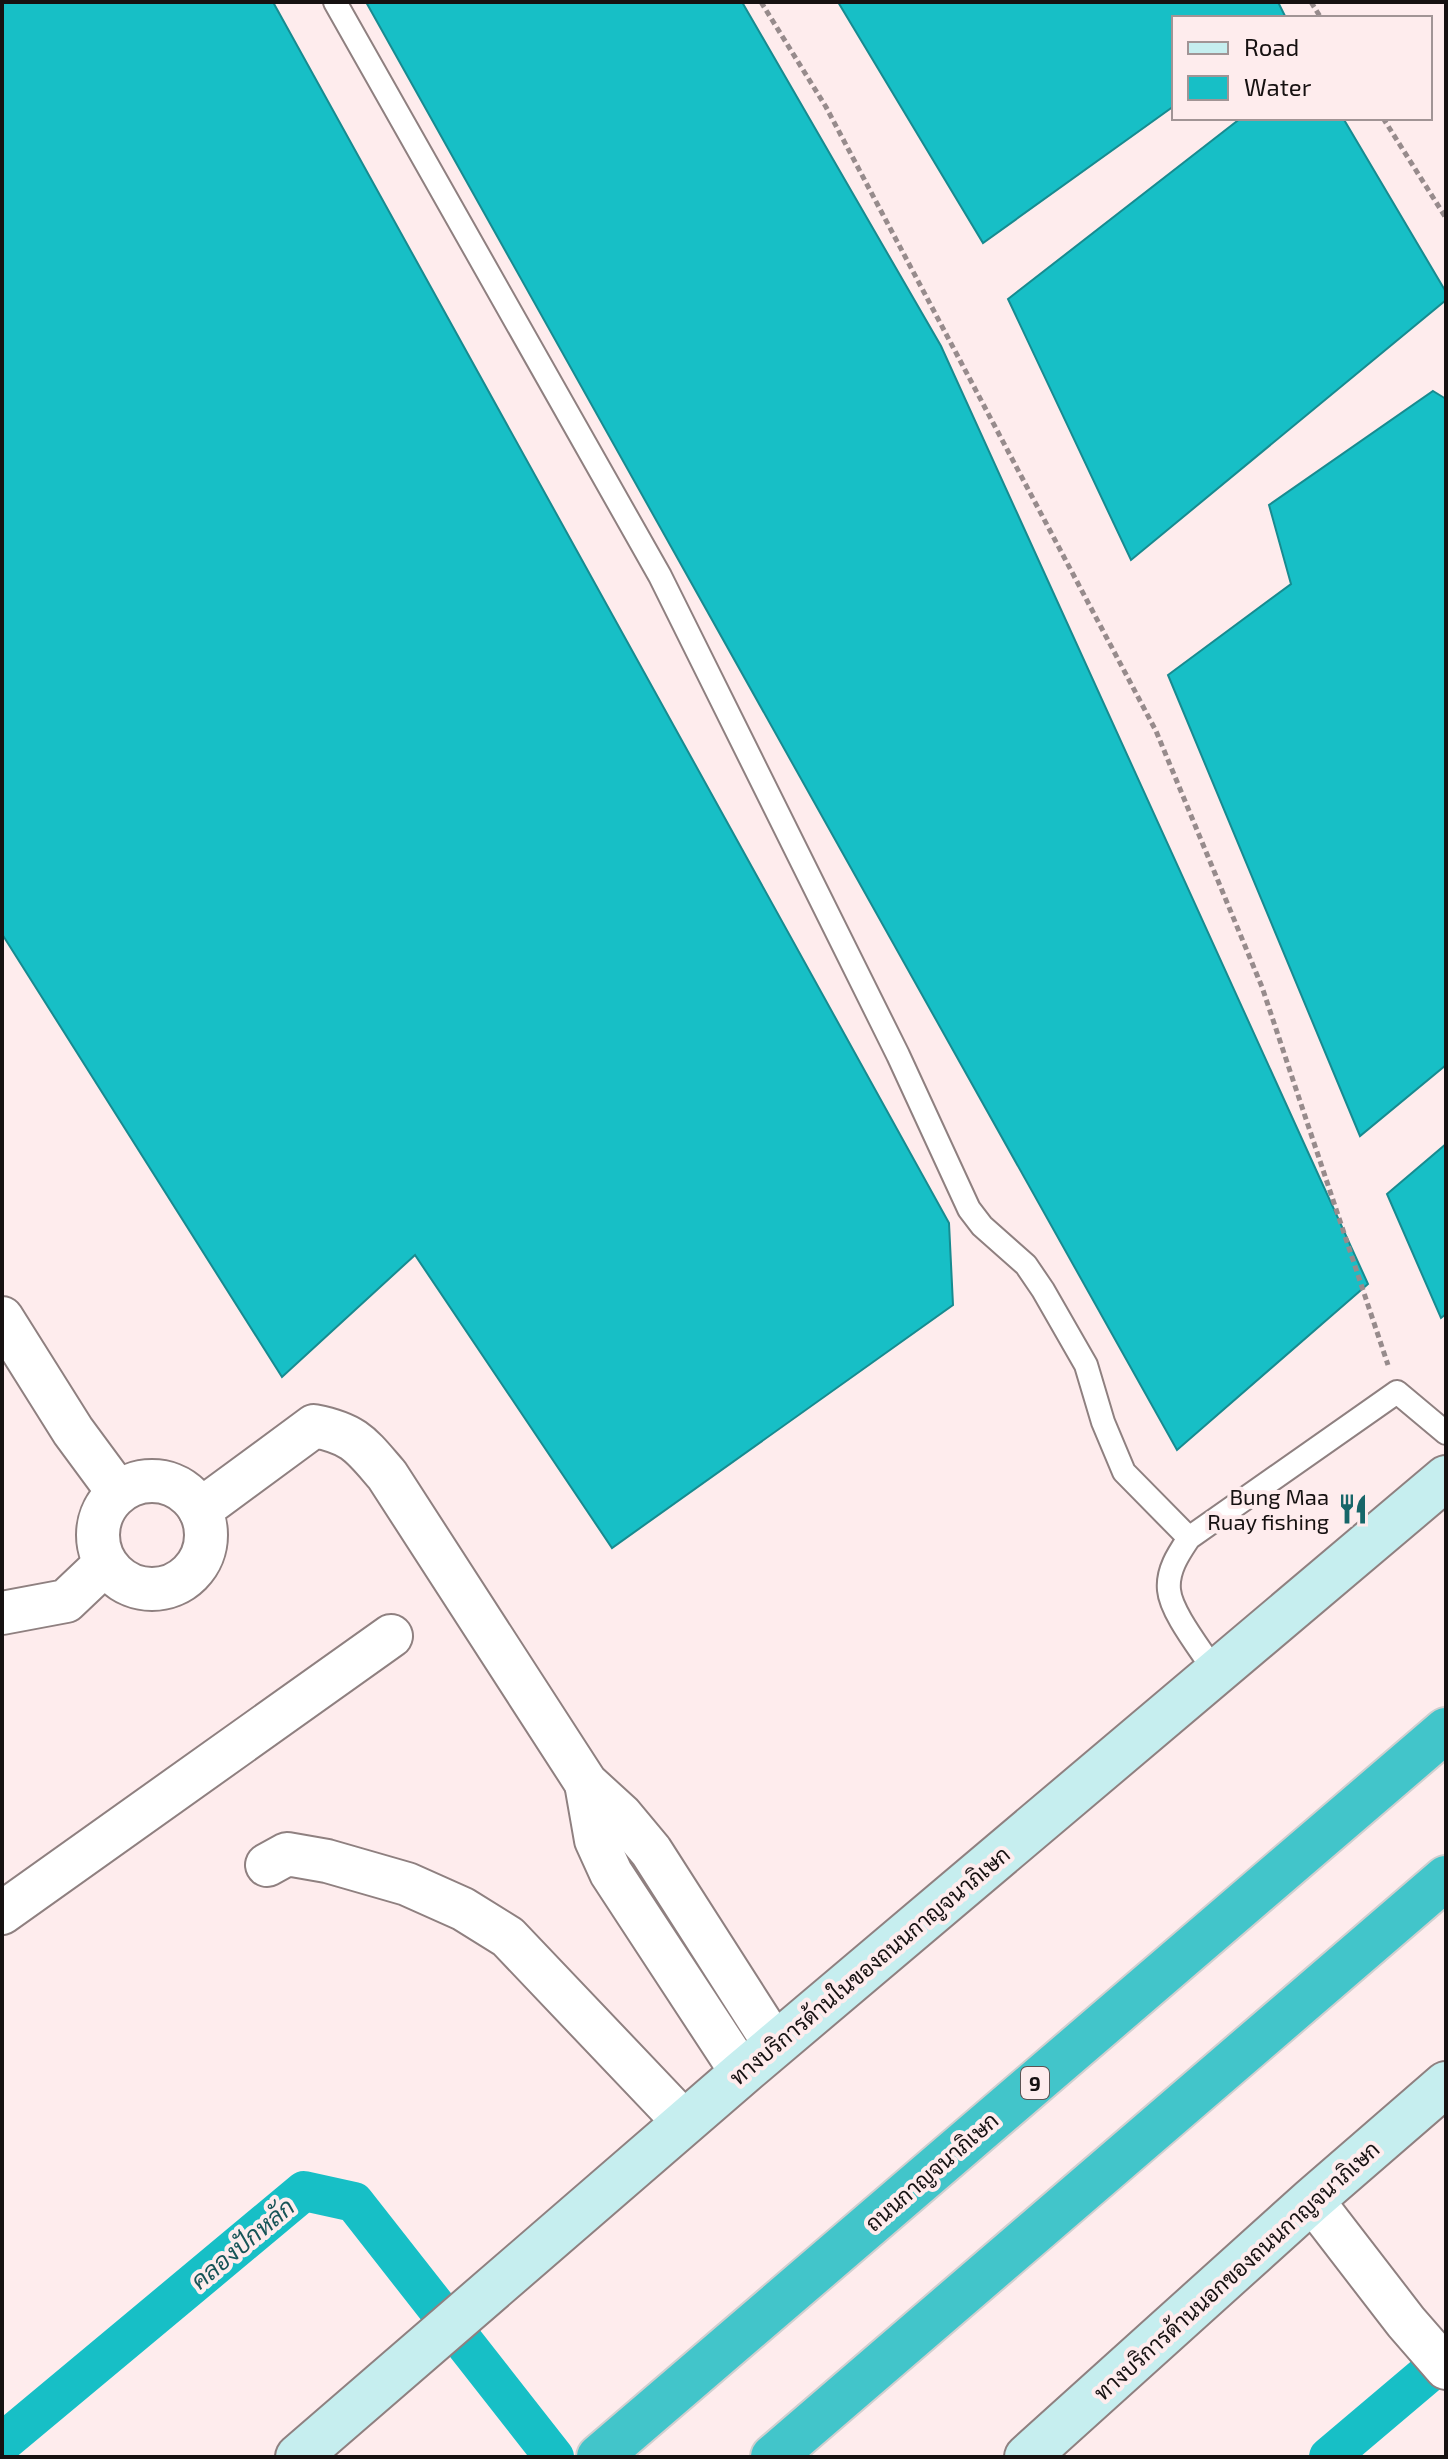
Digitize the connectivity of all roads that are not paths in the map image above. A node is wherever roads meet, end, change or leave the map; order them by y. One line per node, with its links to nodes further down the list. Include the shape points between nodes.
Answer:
1 (335, 2): 7 (lane, via 660,576 969,1209 1026,1265 1043,1290 1086,1365 1124,1472)
2 (2, 1318): 5 (street)
3 (1446, 1433): 7 (lane, via 1397,1392)
4 (1446, 1478): 11 (main road, ทางบริการด้านในของถนนกาญจนาภิเษก)
5 (118, 1492): 6 (street, via 142,1481 169,1482 191,1496); 8 (street, via 102,1512 97,1538)
6 (200, 1510): 8 (street, via 207,1546 196,1569 175,1586 149,1591 124,1583); 13 (street, via 314,1426 343,1432 387,1475)
7 (1189, 1538): 11 (lane, via 1174,1560 1168,1588)
8 (105, 1564): 9 (street, via 66,1601)
9 (2, 1613)
10 (391, 1636): 16 (street)
11 (1215, 1672): 17 (main road, ทางบริการด้านในของถนนกาญจนาภิเษก)
12 (1446, 1730): 23 (highway, ถนนกาญจนาภิเษก / 9)
13 (586, 1783): 17 (street, via 651,1851); 18 (street, via 596,1840 611,1873)
14 (267, 1865): 20 (street, via 287,1854 327,1861 407,1884 463,1909 508,1937)
15 (1446, 1878): 25 (highway)
16 (2, 1913)
17 (775, 2045): 18 (main road, ทางบริการด้านในของถนนกาญจนาภิเษก)
18 (742, 2073): 20 (main road, ทางบริการด้านในของถนนกาญจนาภิเษก)
19 (1446, 2084): 21 (main road, ทางบริการด้านนอกของถนนกาญจนาภิเษก)
20 (684, 2122): 24 (main road, ทางบริการด้านในของถนนกาญจนาภิเษก)
21 (1312, 2200): 22 (street); 26 (main road, ทางบริการด้านนอกของถนนกาญจนาภิเษก)
22 (1446, 2368)
23 (611, 2446)
24 (298, 2457)
25 (773, 2457)
26 (1027, 2457)

